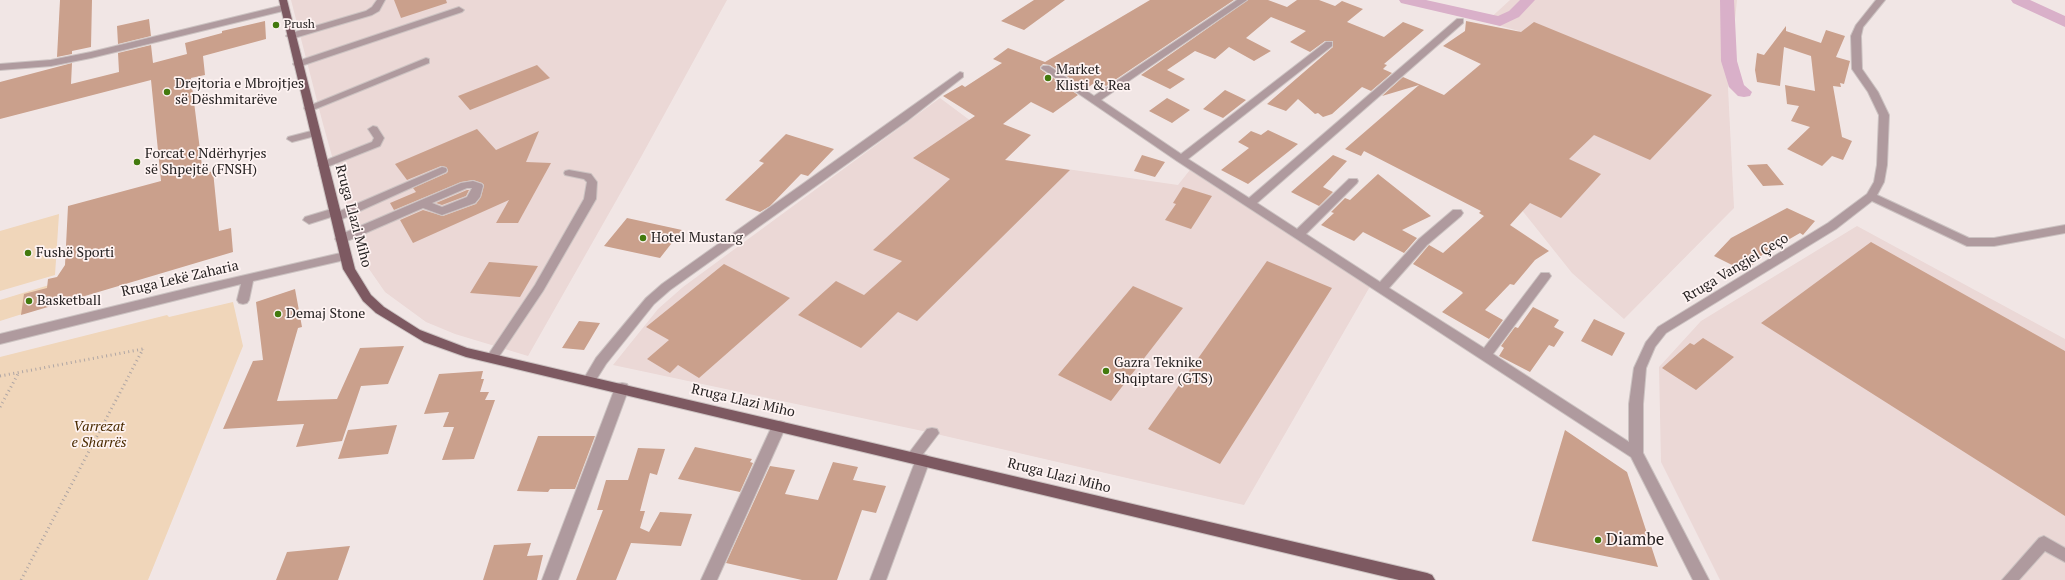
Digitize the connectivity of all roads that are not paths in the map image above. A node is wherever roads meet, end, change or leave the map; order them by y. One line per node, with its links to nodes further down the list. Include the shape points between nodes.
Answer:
1 (381, 0): 9 (street, via 376,10 369,13)
2 (1243, 0): 16 (street)
3 (1881, 0): 26 (street, Rruga Vangjel Çeço, via 1859,27 1856,36 1857,69 1873,92 1884,115 1882,165 1879,182)
4 (284, 4): 7 (street); 9 (main road, Rruga Llazi Miho)
5 (240, 9): 7 (street)
6 (459, 10): 12 (street)
7 (244, 18): 13 (street, via 91,55 51,63)
8 (1460, 21): 28 (street)
9 (291, 36): 12 (main road, Rruga Llazi Miho)
10 (1329, 44): 21 (street)
11 (426, 61): 17 (street)
12 (298, 64): 17 (main road, Rruga Llazi Miho)
13 (0, 67)
14 (1046, 68): 16 (street)
15 (960, 75): 43 (street, via 903,119 666,287 646,307)
16 (1095, 100): 21 (street)
17 (309, 108): 19 (main road, Rruga Llazi Miho)
18 (373, 129): 22 (street, via 379,138 376,144)
19 (315, 133): 20 (street); 22 (main road, Rruga Llazi Miho)
20 (292, 139)
21 (1181, 159): 28 (street)
22 (323, 165): 30 (main road, Rruga Llazi Miho)
23 (442, 170): 30 (street)
24 (569, 173): 42 (street, via 587,176 592,182 590,199 539,288)
25 (1353, 181): 33 (street)
26 (1871, 196): 32 (street, via 1967,242 1994,242); 47 (street, Rruga Vangjel Çeço, via 1832,226 1662,330 1650,346 1640,368 1636,404)
27 (423, 203): 34 (street)
28 (1250, 203): 33 (street)
29 (1457, 213): 38 (street, via 1423,242)
30 (335, 215): 31 (street); 34 (main road, Rruga Llazi Miho)
31 (309, 220)
32 (2065, 228)
33 (1298, 235): 38 (street)
34 (341, 239): 35 (main road, Rruga Llazi Miho)
35 (345, 256): 37 (street, Rruga Lekë Zaharia); 42 (main road, Rruga Llazi Miho, via 352,276 363,292 385,314 428,339)
36 (1545, 276): 41 (street)
37 (248, 278): 39 (street); 40 (street, Rruga Lekë Zaharia)
38 (1381, 289): 41 (street)
39 (243, 300)
40 (0, 339)
41 (1485, 356): 47 (street)
42 (492, 358): 43 (main road, Rruga Llazi Miho)
43 (588, 380): 44 (main road, Rruga Llazi Miho)
44 (622, 388): 45 (main road, Rruga Llazi Miho); 50 (street)
45 (779, 426): 48 (main road, Rruga Llazi Miho); 51 (street)
46 (932, 433): 48 (street)
47 (1636, 453): 54 (street, Rruga Vangjel Çeço)
48 (918, 459): 52 (street); 53 (main road, Rruga Llazi Miho)
49 (2065, 556): 55 (street, via 2044,542)
50 (550, 580)
51 (708, 580)
52 (878, 580)
53 (1427, 580)
54 (1701, 580)
55 (2010, 580)

